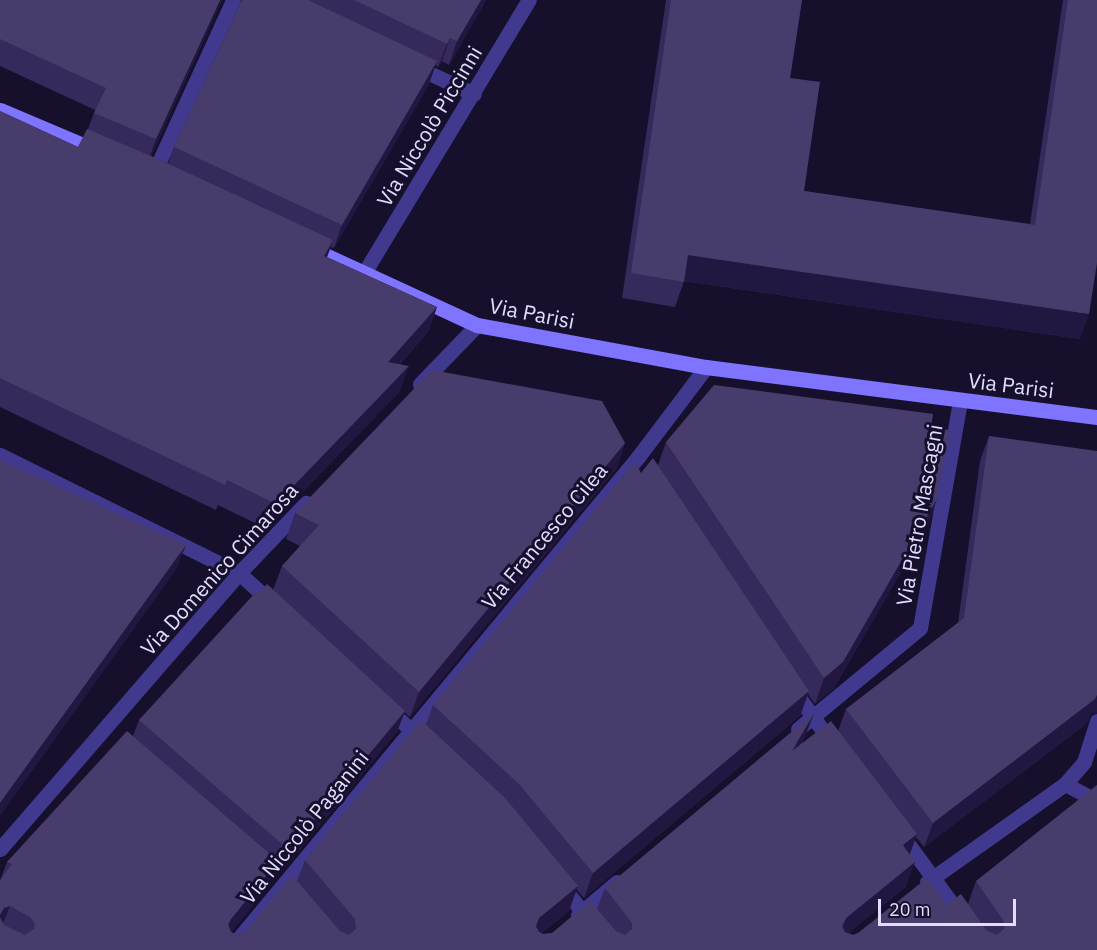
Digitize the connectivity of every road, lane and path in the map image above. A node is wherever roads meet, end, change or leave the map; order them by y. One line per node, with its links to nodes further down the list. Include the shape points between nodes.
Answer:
1 (233, 0): 7 (street)
2 (529, 0): 4 (street, Via Niccolò Piccinni)
3 (400, 60): 4 (street)
4 (474, 94): 9 (street, Via Niccolò Piccinni)
5 (0, 110): 6 (street)
6 (109, 157)
7 (152, 175)
8 (300, 244): 9 (street, Via Parisi)
9 (364, 273): 10 (street, Via Parisi)
10 (477, 325): 11 (street, Via Parisi); 12 (street)
11 (706, 367): 13 (street, Via Parisi); 23 (street, Via Francesco Cilea, via 641,461)
12 (411, 393)
13 (960, 400): 14 (street, Via Parisi); 21 (street, Via Pietro Mascagni, via 920,628)
14 (1097, 417)
15 (0, 455): 17 (street)
16 (313, 496): 17 (street, Via Domenico Cimarosa)
17 (239, 573): 18 (street); 30 (street, Via Domenico Cimarosa, via 108,734)
18 (291, 620)
19 (786, 679): 21 (street)
20 (376, 698): 23 (street)
21 (812, 717): 24 (street, Via Pietro Mascagni); 26 (street)
22 (1097, 721): 27 (street, via 1084,762)
23 (410, 729): 25 (street); 37 (street, Via Niccolò Paganini)
24 (786, 740)
25 (436, 753)
26 (841, 755)
27 (1065, 784): 28 (street); 33 (street)
28 (1097, 801)
29 (891, 820): 33 (street)
30 (0, 849)
31 (546, 868): 35 (street)
32 (626, 874): 35 (street)
33 (934, 877): 34 (street); 39 (street)
34 (916, 891)
35 (582, 912): 36 (street); 38 (street)
36 (564, 927)
37 (229, 950)
38 (614, 950)
39 (986, 950)

